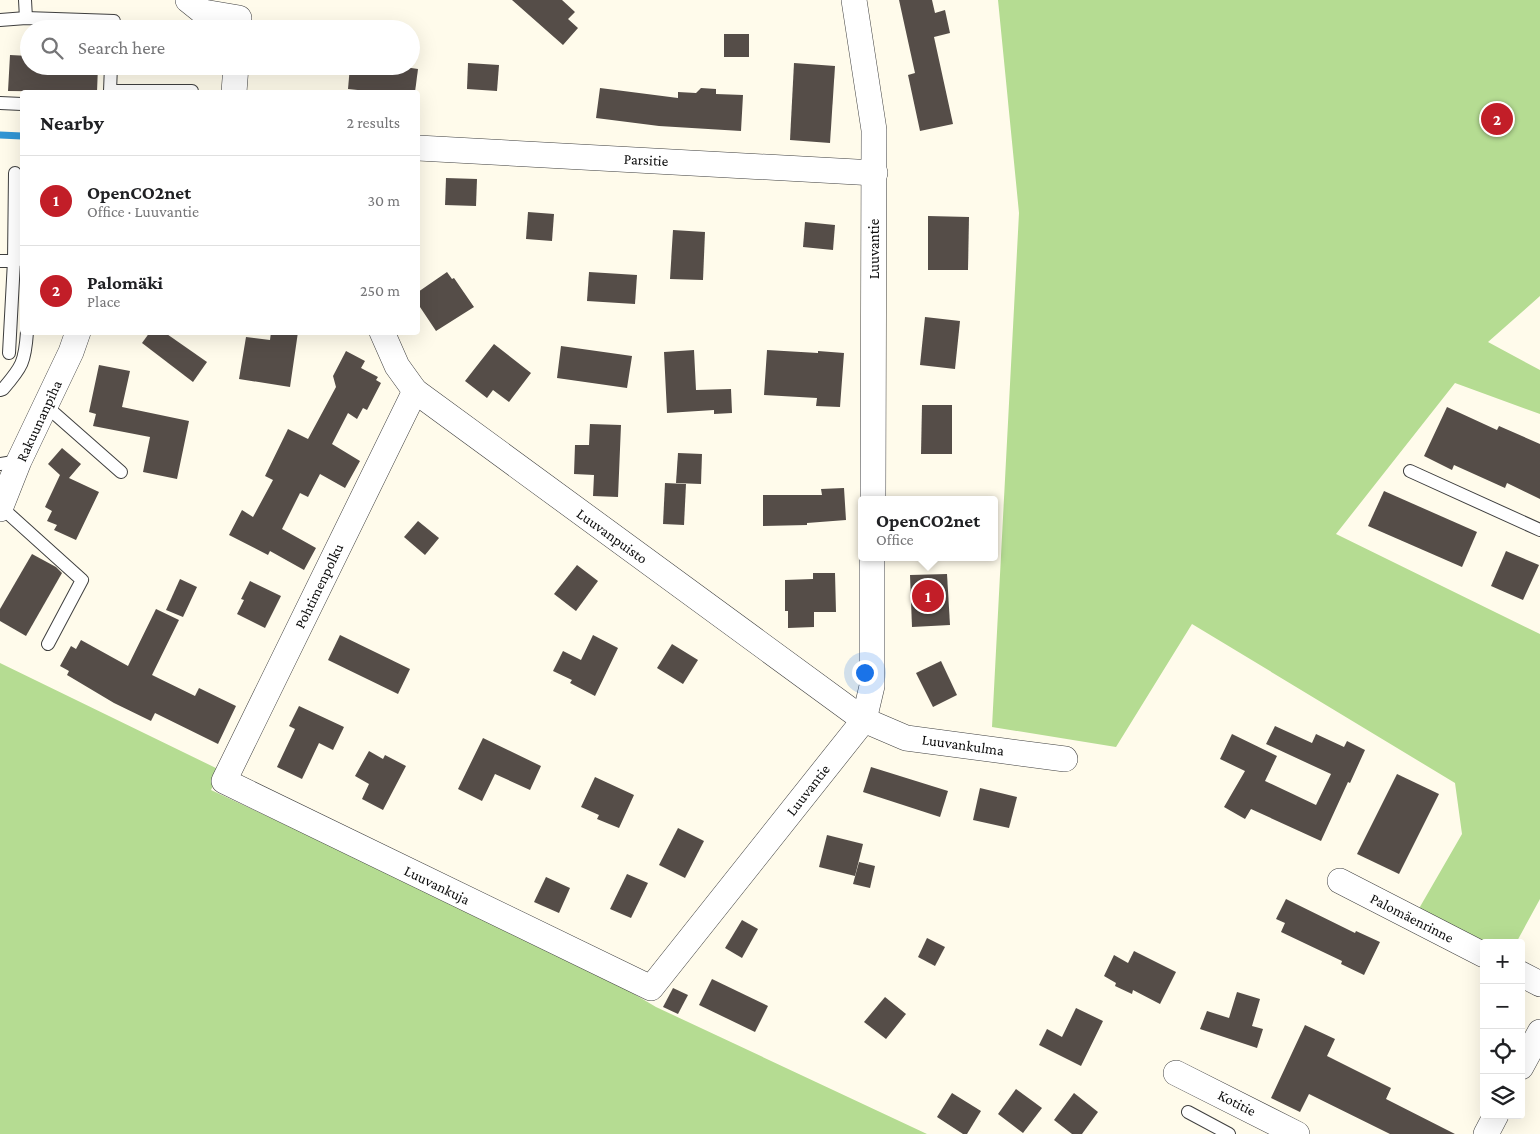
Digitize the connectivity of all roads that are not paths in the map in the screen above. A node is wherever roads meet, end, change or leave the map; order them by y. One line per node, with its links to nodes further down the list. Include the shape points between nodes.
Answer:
1 (25, 0): 5 (lane)
2 (188, 0): 4 (street, via 204,12)
3 (854, 0): 16 (street, Luuvantie, via 874,130)
4 (239, 16)
5 (26, 18): 6 (lane); 7 (lane)
6 (0, 20)
7 (85, 20)
8 (111, 75): 10 (lane)
9 (235, 75): 11 (street)
10 (110, 90)
11 (234, 90)
12 (0, 103): 13 (lane)
13 (20, 104)
14 (420, 148): 16 (street, Parsitie)
15 (15, 173): 17 (lane)
16 (875, 173): 29 (street, Luuvantie)
17 (18, 260): 18 (lane); 22 (lane)
18 (0, 261)
19 (27, 335): 23 (lane, via 26,354 17,372)
20 (77, 335): 25 (street, Rakuunanpiha)
21 (383, 335): 24 (street, Luuvanpuisto, via 397,366)
22 (9, 352)
23 (0, 390)
24 (415, 391): 34 (street, Luuvanpuisto); 36 (street, Pohtimenpolku)
25 (46, 406): 26 (street, Rakuunanpiha); 28 (lane)
26 (10, 462): 30 (street, Rakuunanpiha)
27 (1410, 471): 31 (lane)
28 (121, 472)
29 (873, 496)
30 (0, 508): 33 (lane, via 82,580)
31 (1540, 530)
32 (872, 561): 34 (street, Luuvantie, via 872,686)
33 (48, 644)
34 (864, 720): 35 (street, Luuvankulma, via 906,738); 41 (street, Luuvantie)
35 (1065, 759)
36 (224, 782): 41 (street, Luuvankuja)
37 (1340, 881): 38 (street, Palomäenrinne)
38 (1480, 953)
39 (1525, 976): 40 (street)
40 (1540, 984)
41 (651, 988)
42 (1540, 1032): 43 (street)
43 (1525, 1060)
44 (1176, 1073): 48 (street, Kotitie)
45 (1188, 1112): 47 (lane)
46 (1494, 1119): 49 (street)
47 (1229, 1134)
48 (1297, 1134)
49 (1486, 1134)

